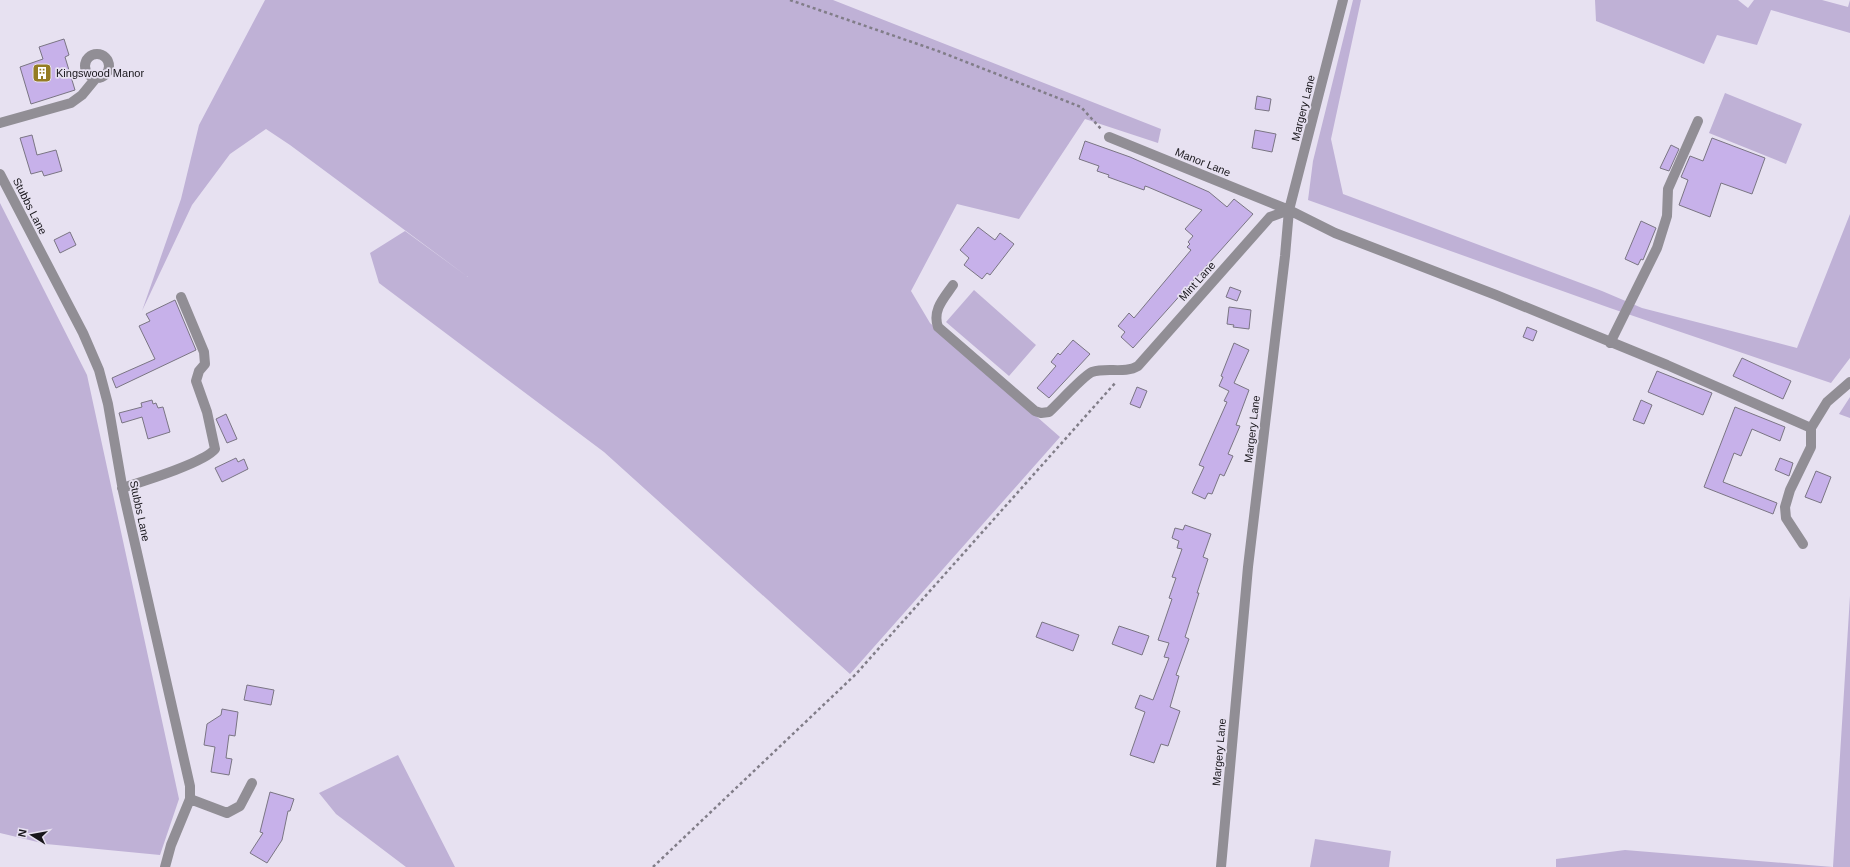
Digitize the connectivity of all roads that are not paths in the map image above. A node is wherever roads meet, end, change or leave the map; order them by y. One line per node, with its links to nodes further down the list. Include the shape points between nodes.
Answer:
1 (1343, 0): 7 (street, Margery Lane)
2 (96, 78): 4 (street, via 82,95 71,103)
3 (1698, 121): 10 (street, via 1668,189 1666,216 1657,248)
4 (0, 123)
5 (1109, 137): 7 (street, Manor Lane)
6 (0, 174): 13 (street, Stubbs Lane, via 83,333 99,370 108,404)
7 (1289, 210): 8 (street, Mint Lane, via 1270,217 1138,366 1126,370 1104,369 1090,373 1049,412 1035,411 938,327 935,319 936,310); 10 (street, Manor Lane, via 1335,232); 18 (street, Margery Lane, via 1248,567)
8 (953, 284)
9 (182, 298): 13 (street, via 204,352 205,364 196,380 207,412 215,449 198,460)
10 (1610, 342): 12 (street, Manor Lane)
11 (1850, 382): 12 (street, via 1827,402)
12 (1811, 428): 14 (street, via 1811,447 1790,490 1785,507 1786,518)
13 (122, 488): 16 (street, Stubbs Lane, via 190,786)
14 (1803, 544)
15 (252, 783): 16 (street, via 240,806 227,813)
16 (190, 799): 17 (street, Stubbs Lane)
17 (165, 867)
18 (1221, 867)

